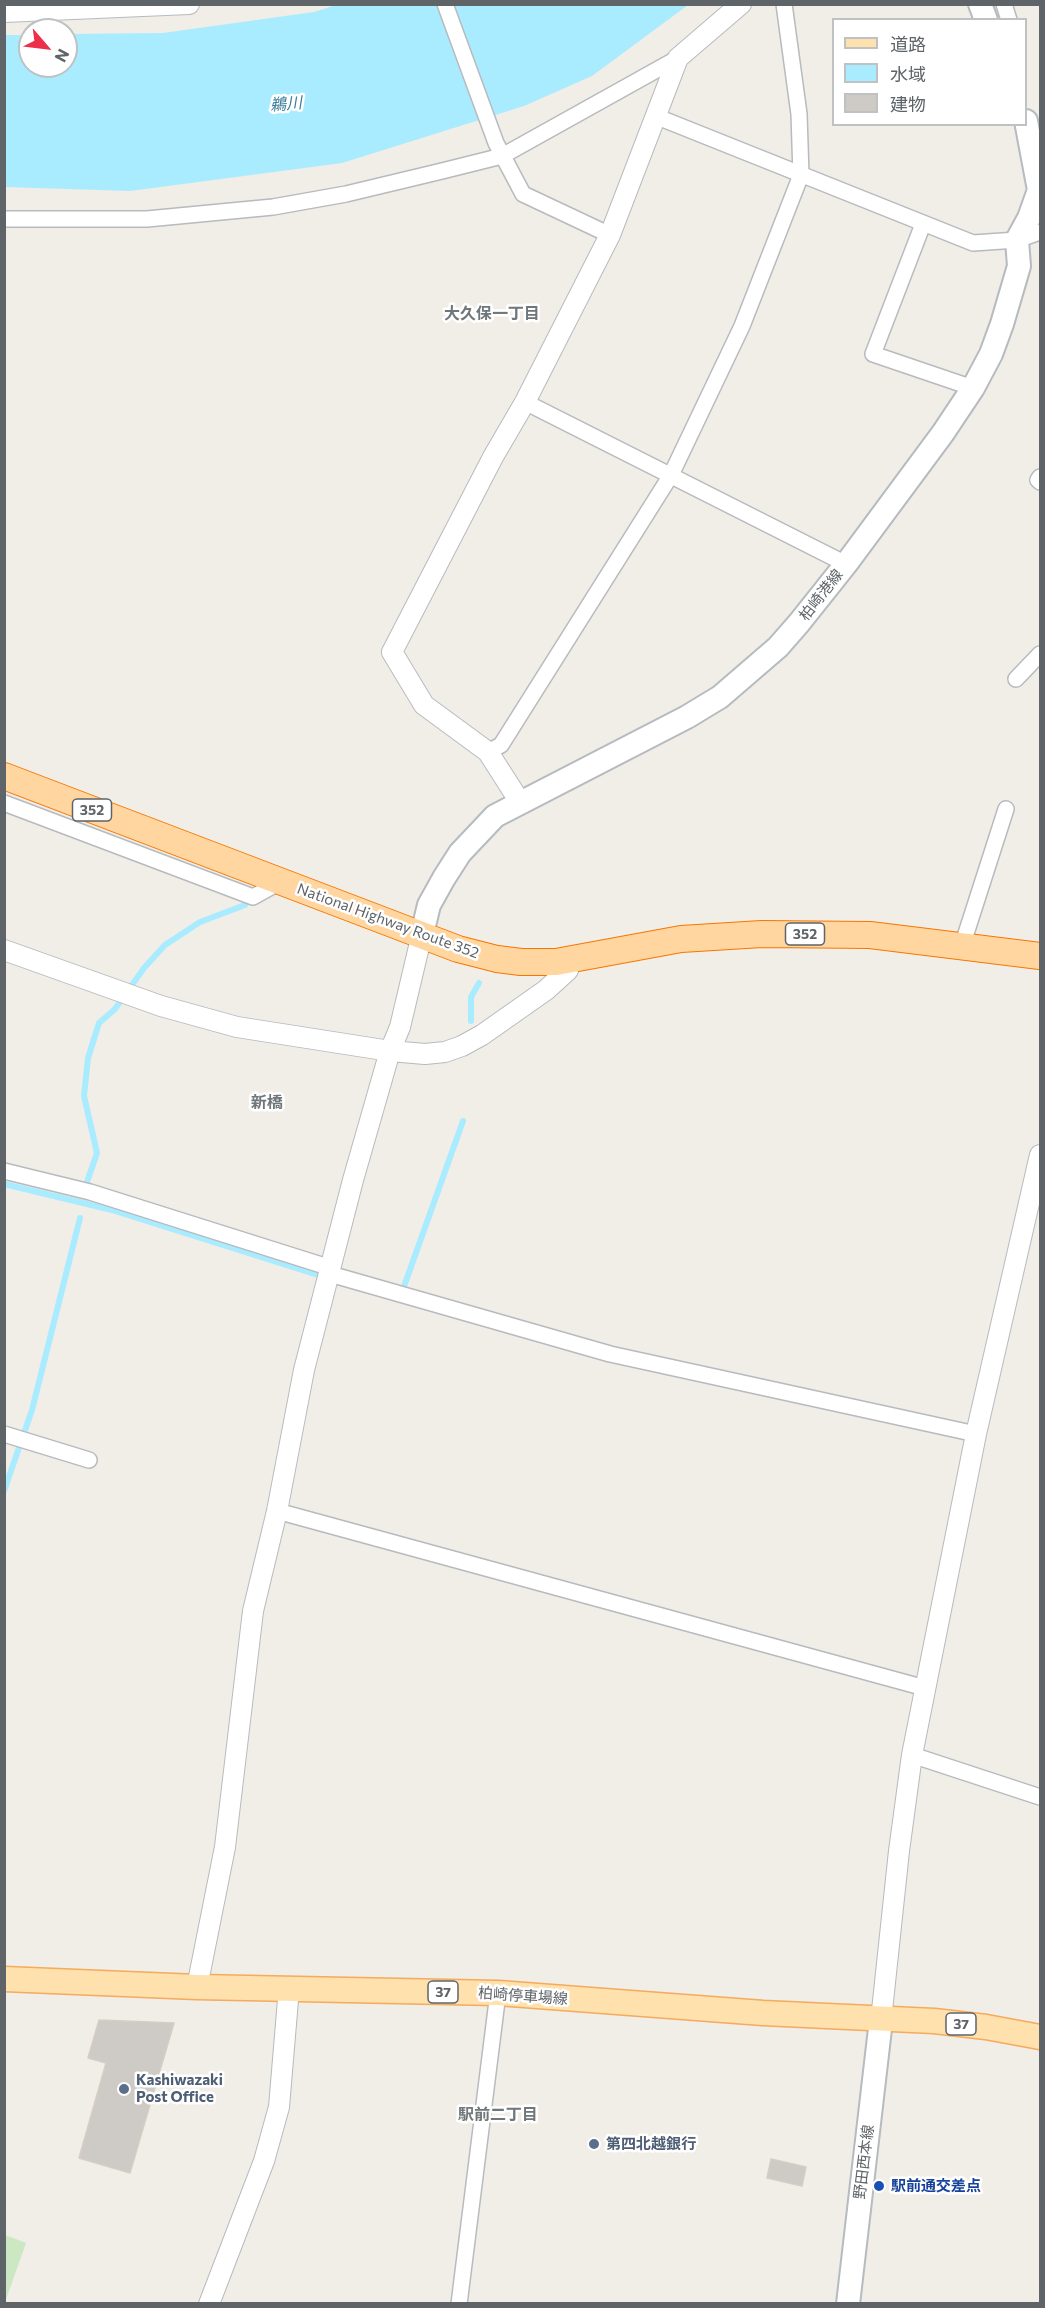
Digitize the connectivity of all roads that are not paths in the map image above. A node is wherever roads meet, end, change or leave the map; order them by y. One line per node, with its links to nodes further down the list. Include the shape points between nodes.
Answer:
1 (189, 4): 5 (street)
2 (446, 4): 9 (street)
3 (741, 4): 6 (street)
4 (784, 4): 10 (street, via 799,114)
5 (4, 12)
6 (678, 58): 7 (street); 9 (street)
7 (655, 116): 10 (street); 14 (street)
8 (1027, 126): 15 (main road, 柏崎港線, via 1039,190)
9 (499, 149): 11 (street, via 346,194 273,207 147,219); 14 (street, via 523,194)
10 (801, 175): 12 (street); 18 (street, via 742,326)
11 (4, 219)
12 (923, 224): 15 (street, via 973,243); 16 (street, via 873,354)
13 (1041, 232): 15 (street)
14 (610, 235): 17 (street)
15 (1017, 240): 16 (main road, 柏崎港線, via 1019,266 998,334)
16 (973, 388): 21 (main road, 柏崎港線)
17 (525, 402): 18 (street); 24 (street, via 392,652 424,705)
18 (671, 476): 21 (street); 24 (street, via 501,745)
19 (1041, 477): 20 (street)
20 (1041, 482)
21 (846, 564): 26 (main road, 柏崎港線, via 778,647 720,697)
22 (1041, 654): 23 (street)
23 (1016, 679)
24 (488, 752): 26 (street)
25 (4, 776): 29 (highway, National Highway Route 352 / 352)
26 (520, 802): 30 (main road, 柏崎港線, via 495,816 460,852 429,905)
27 (4, 803): 29 (street, via 253,897)
28 (1006, 809): 31 (street)
29 (280, 882): 30 (highway, National Highway Route 352 / 352)
30 (422, 934): 34 (highway, National Highway Route 352 / 352, via 497,959); 35 (street, via 400,1027)
31 (962, 946): 33 (highway, National Highway Route 352 / 352); 34 (highway, National Highway Route 352 / 352, via 870,935 730,935 681,939)
32 (4, 950): 35 (street, via 160,1006 237,1027)
33 (1041, 956)
34 (571, 960): 35 (street, via 568,970 538,996 462,1046 425,1054)
35 (390, 1051): 38 (street)
36 (1041, 1155): 40 (street)
37 (4, 1171): 38 (street, via 90,1192)
38 (331, 1271): 40 (street, via 610,1354); 42 (street, via 304,1370)
39 (4, 1434): 41 (street)
40 (976, 1434): 43 (street)
41 (89, 1460)
42 (277, 1510): 43 (street); 47 (street, via 253,1611 225,1847)
43 (925, 1688): 44 (street)
44 (912, 1755): 45 (street); 50 (street)
45 (1041, 1797)
46 (4, 1980): 47 (main road, 柏崎停車場線 / 37)
47 (197, 1987): 48 (main road, 柏崎停車場線 / 37)
48 (289, 1988): 49 (main road, 柏崎停車場線 / 37); 52 (street, via 279,2108 264,2161)
49 (498, 1993): 50 (main road, 柏崎停車場線 / 37); 53 (street)
50 (881, 2020): 51 (main road, 柏崎停車場線 / 37, via 934,2021); 54 (main road, 野田西本線)
51 (1041, 2037)
52 (209, 2304)
53 (459, 2304)
54 (849, 2304)

